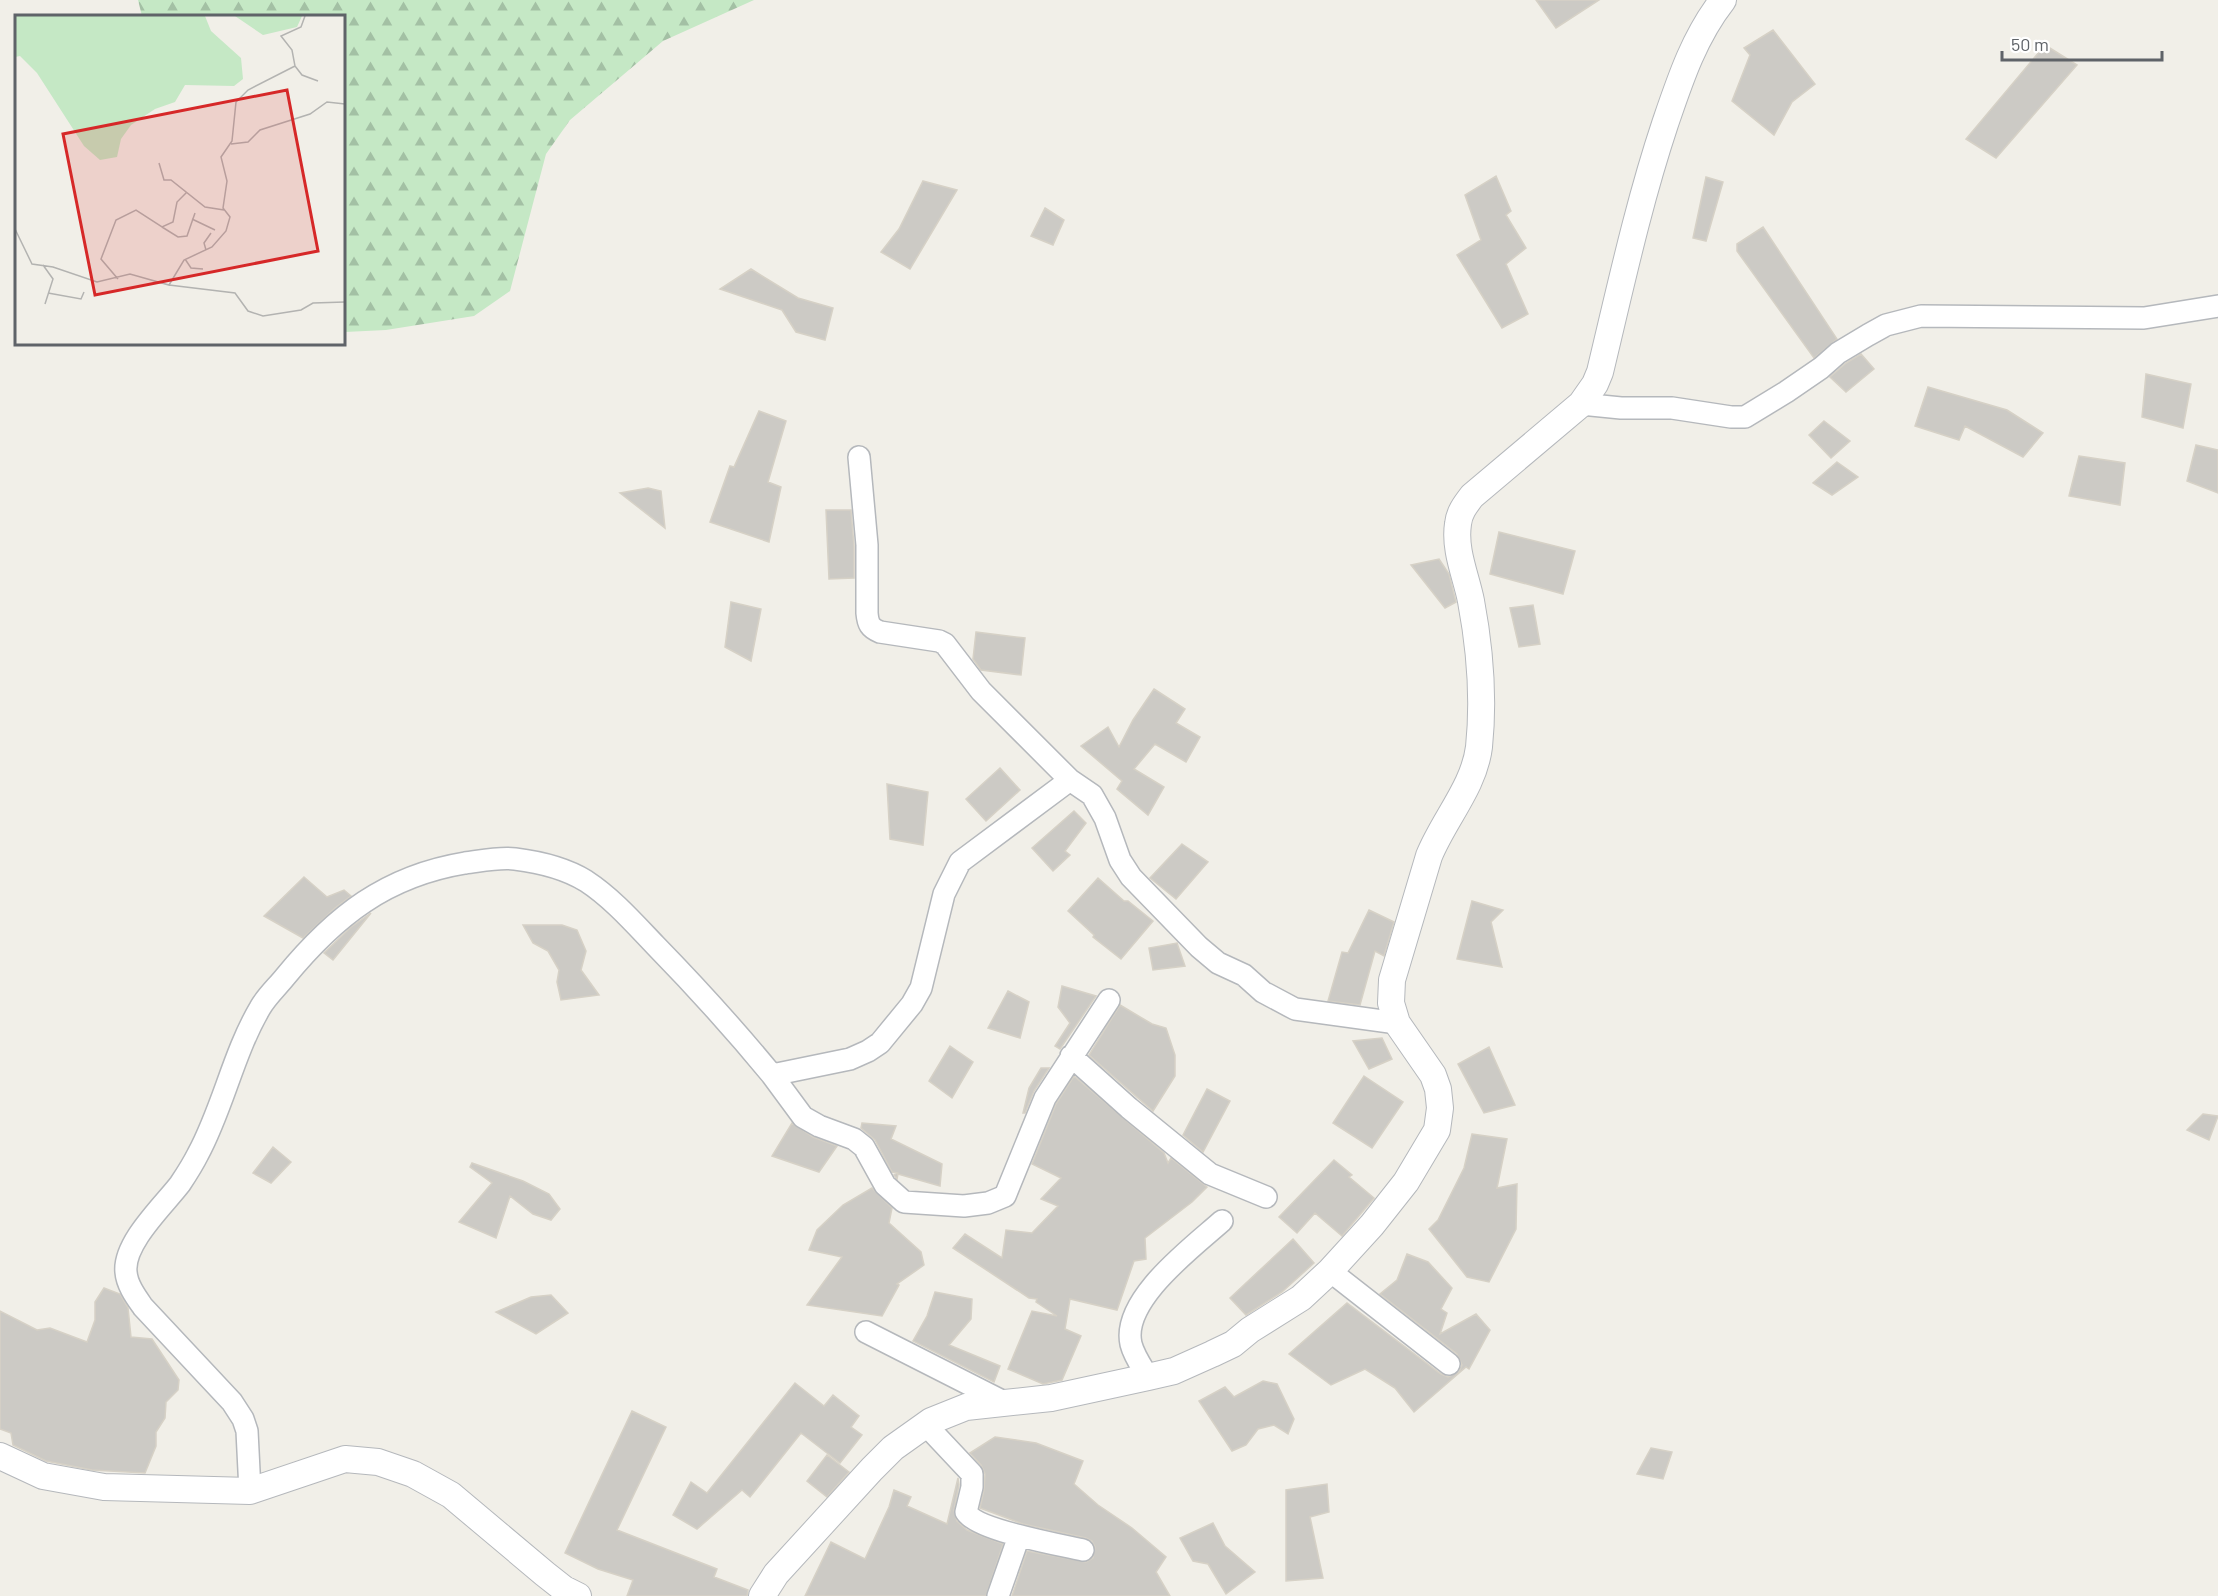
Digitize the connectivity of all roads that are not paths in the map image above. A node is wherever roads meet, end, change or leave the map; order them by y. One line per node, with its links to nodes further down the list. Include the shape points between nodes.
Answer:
1 (1723, 0): 3 (street, via 1709,18 1682,74 1649,170 1600,372)
2 (2218, 306): 3 (street, via 2144,318 1922,316 1902,320 1854,343 1786,393 1745,417 1672,408)
3 (1581, 404): 7 (street, via 1482,486 1461,511 1460,558 1471,601 1481,676 1478,750 1469,782 1430,856 1392,980 1391,1003)
4 (859, 458): 5 (street, via 869,625 880,632 945,644 981,691)
5 (1070, 780): 7 (street, via 1092,795 1131,877 1218,963 1244,975 1263,992 1295,1009); 9 (street, via 960,862 944,894 921,988 880,1043 850,1059)
6 (1109, 1000): 8 (street)
7 (1397, 1023): 12 (street, via 1433,1075 1440,1108 1437,1130 1406,1182)
8 (1071, 1056): 9 (street, via 1045,1098 1005,1196 964,1206 904,1202 885,1185 864,1147 854,1138 803,1116); 10 (street, via 1210,1174)
9 (772, 1075): 19 (street, via 692,983 614,903 585,881 555,866 513,859 444,867 401,882 343,916 299,959 261,1006 198,1154 134,1244 126,1272 131,1289 144,1307 243,1419)
10 (1266, 1197)
11 (1222, 1221): 15 (street, via 1178,1261 1132,1318 1131,1346)
12 (1330, 1271): 14 (street); 15 (street, via 1301,1298 1233,1344 1174,1371)
13 (866, 1332): 16 (street)
14 (1449, 1364)
15 (1148, 1377): 16 (street, via 1051,1398)
16 (1004, 1402): 17 (street, via 966,1407)
17 (925, 1424): 20 (street, via 972,1474 968,1516); 23 (street, via 872,1469 776,1574)
18 (0, 1456): 19 (street, via 43,1476 104,1487)
19 (250, 1491): 22 (street, via 345,1459 378,1462 413,1474 451,1495 545,1574)
20 (1019, 1536): 21 (street); 24 (street)
21 (1083, 1550)
22 (578, 1596)
23 (762, 1596)
24 (998, 1596)

